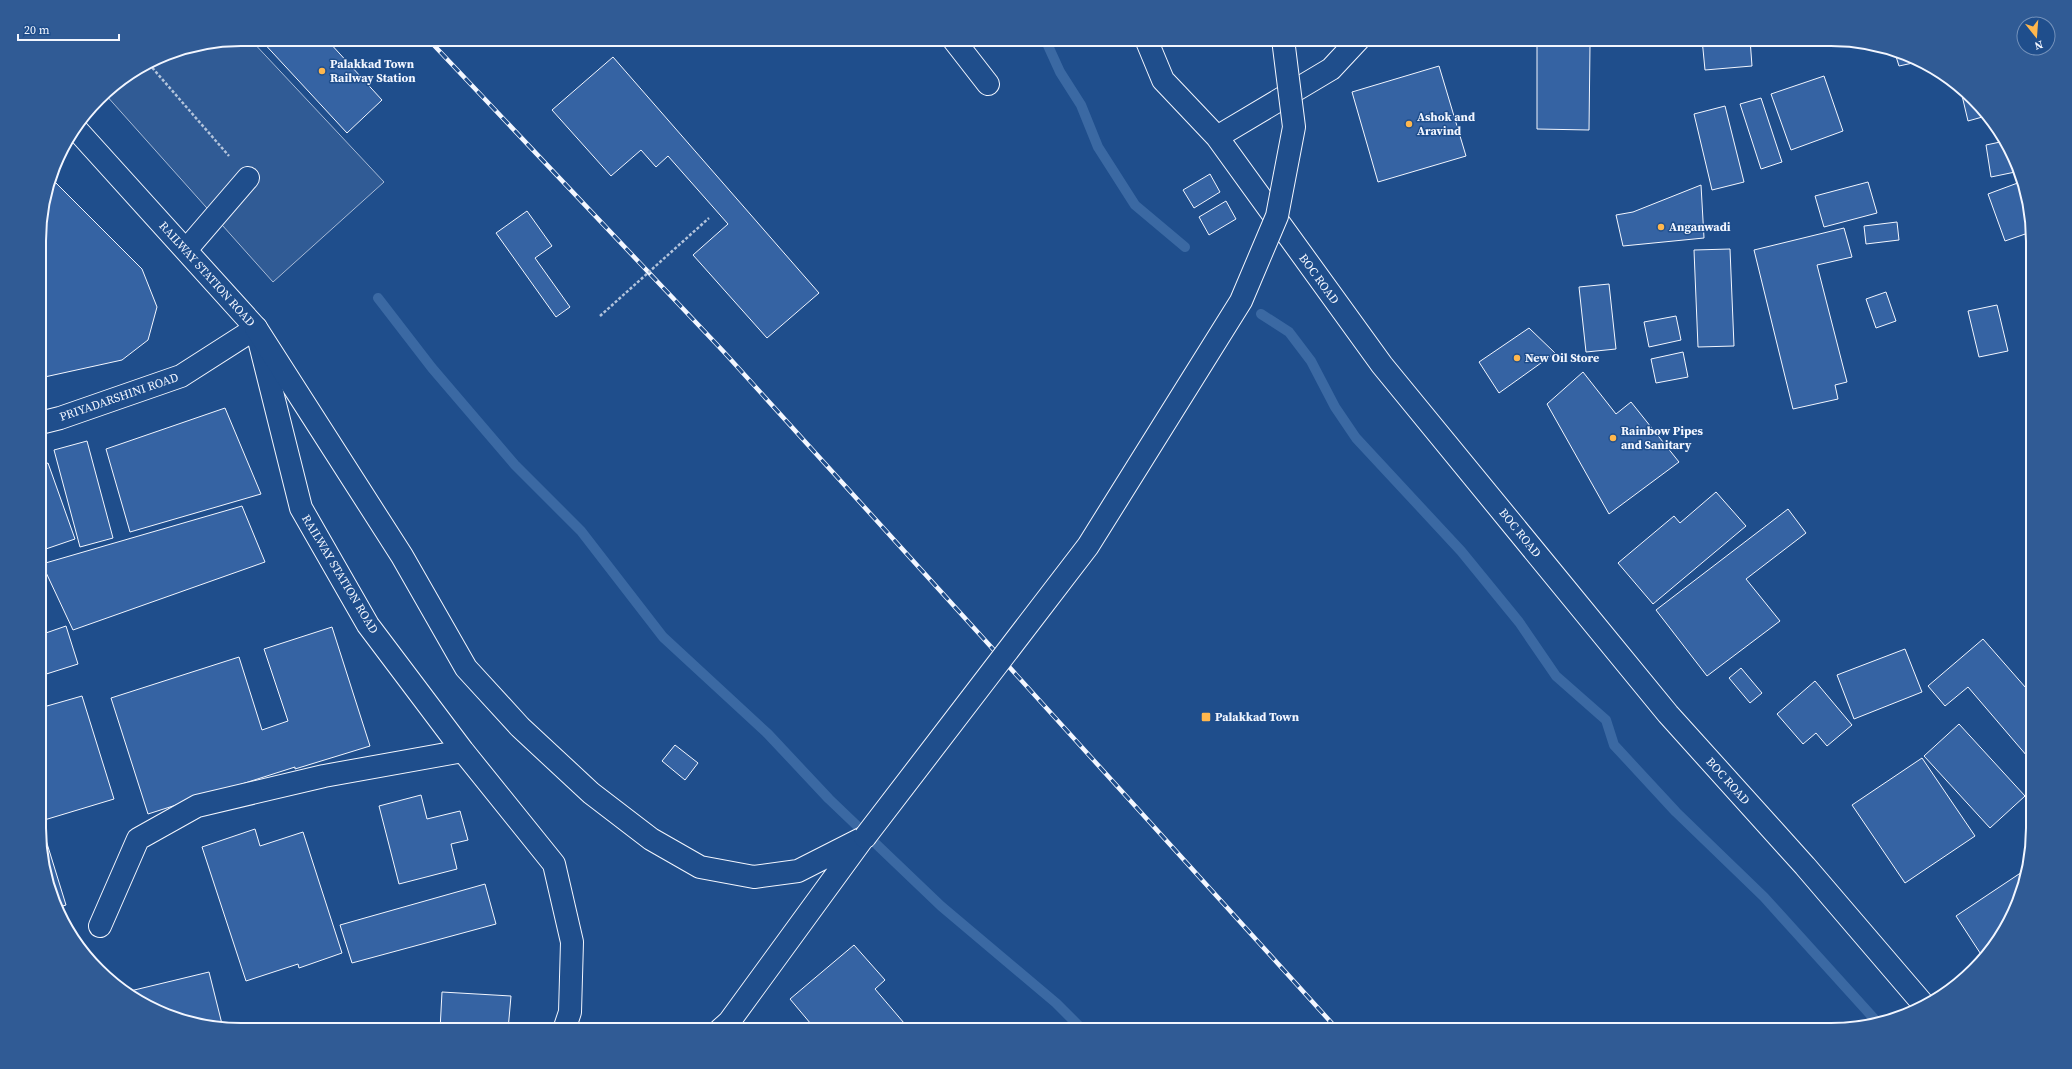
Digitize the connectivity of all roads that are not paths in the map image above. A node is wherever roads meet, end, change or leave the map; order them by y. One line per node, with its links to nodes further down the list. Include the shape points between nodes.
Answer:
1 (958, 46): 5 (street)
2 (1149, 46): 7 (street, BOC ROAD, via 1163,80)
3 (1284, 46): 13 (street, bridge, via 1294,128 1277,216 1241,301 1088,546)
4 (1352, 46): 7 (street, via 1330,68)
5 (988, 84)
6 (79, 133): 9 (street, RAILWAY STATION ROAD)
7 (1217, 137): 15 (street, BOC ROAD, via 1382,365 1668,714 1805,866)
8 (248, 178): 9 (street)
9 (186, 250): 10 (street, RAILWAY STATION ROAD)
10 (256, 328): 11 (street, PRIYADARSHINI ROAD, via 181,376); 12 (street, RAILWAY STATION ROAD, via 301,508 368,625); 13 (street, via 402,556 466,668 520,727 591,793 652,839 700,867 754,877 798,871)
11 (46, 422)
12 (463, 751): 14 (street, via 324,776 197,806 138,840); 16 (street, RAILWAY STATION ROAD, via 554,864 572,942)
13 (864, 837): 17 (street)
14 (100, 926)
15 (1921, 1001)
16 (571, 1023)
17 (728, 1023)

